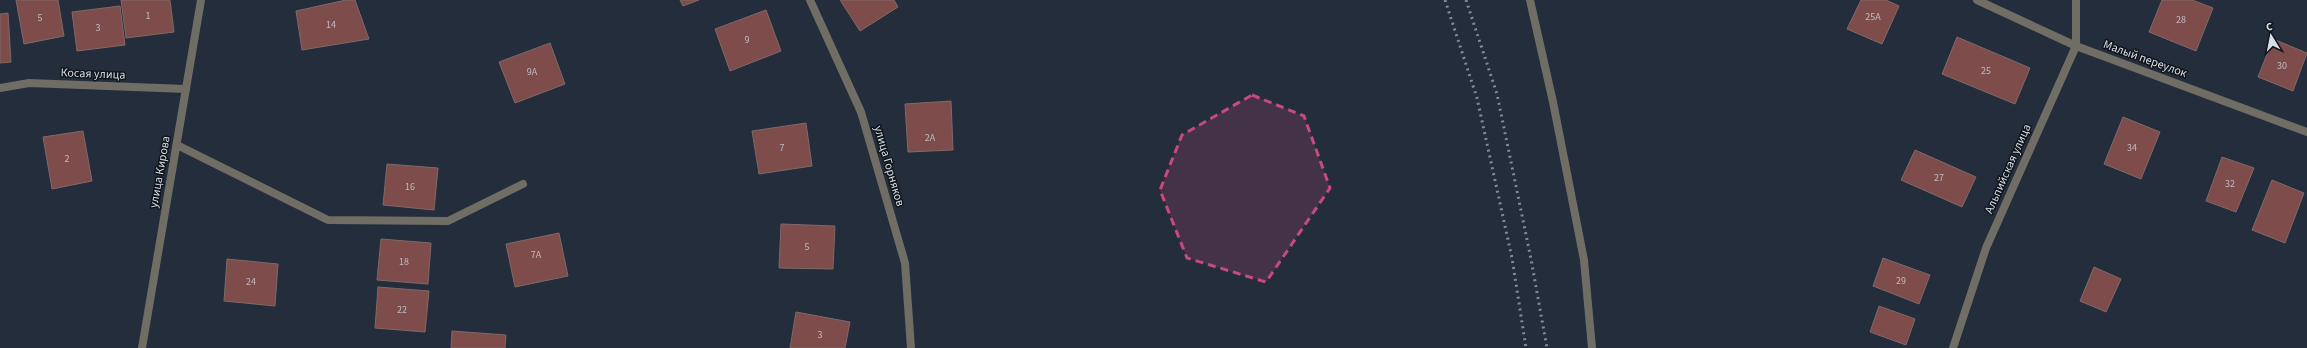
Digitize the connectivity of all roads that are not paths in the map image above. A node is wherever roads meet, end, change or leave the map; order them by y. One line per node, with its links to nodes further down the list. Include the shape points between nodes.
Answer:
1 (202, 0): 8 (street, улица Кирова)
2 (810, 0): 13 (street, улица Горняков, via 864,120 905,263)
3 (1530, 0): 14 (street, via 1584,260)
4 (1977, 0): 6 (street, Малый переулок)
5 (2076, 0): 6 (street, Альпийская улица)
6 (2076, 46): 9 (street, Малый переулок); 15 (street, Альпийская улица, via 1986,248)
7 (0, 88): 8 (street, Косая улица, via 29,83)
8 (186, 89): 10 (street, улица Кирова)
9 (2307, 132)
10 (177, 145): 11 (street, via 328,220 448,221); 12 (street, улица Кирова)
11 (523, 184)
12 (142, 348)
13 (911, 348)
14 (1592, 348)
15 (1953, 348)

